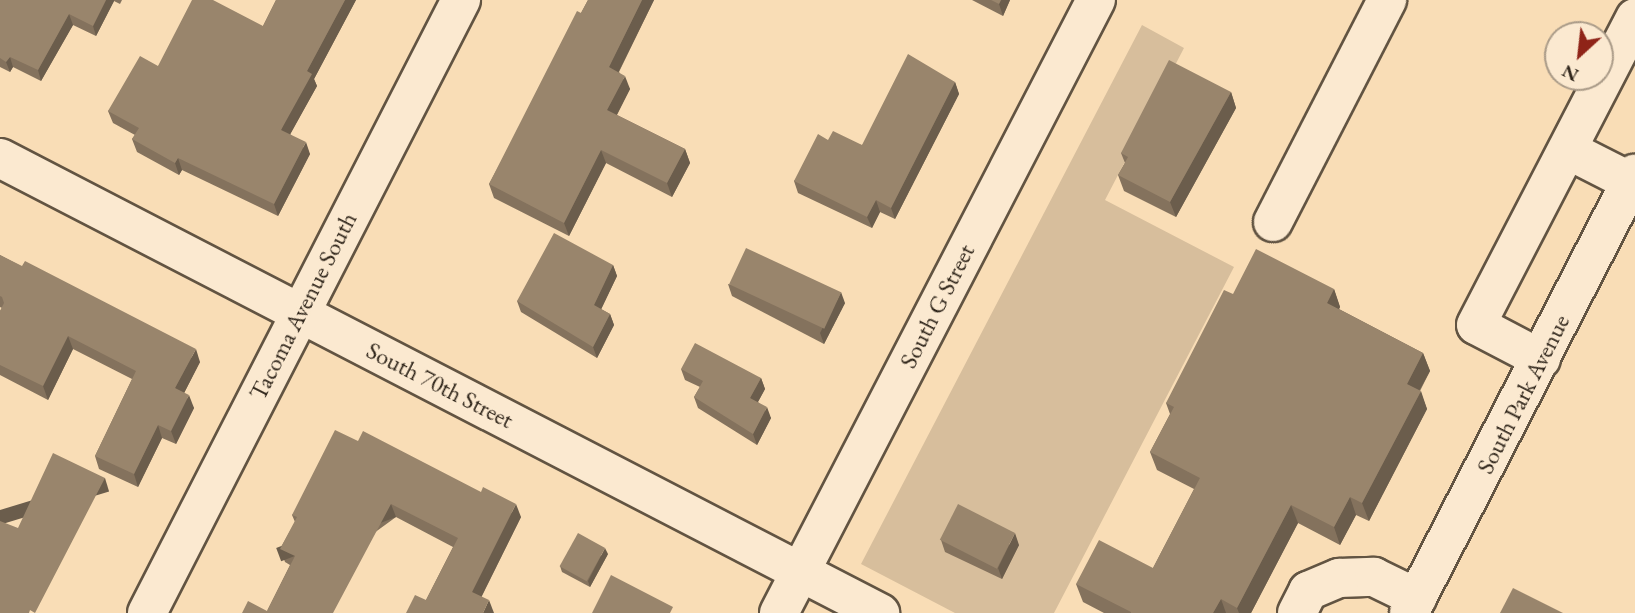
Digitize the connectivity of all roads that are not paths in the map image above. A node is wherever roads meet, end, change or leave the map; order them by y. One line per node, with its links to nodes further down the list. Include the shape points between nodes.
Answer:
1 (461, 0): 9 (street, Tacoma Avenue South)
2 (1096, 0): 11 (street, South G Street)
3 (1387, 0): 8 (street)
4 (1635, 18): 5 (street)
5 (1568, 150): 7 (street); 10 (street, via 1476,325)
6 (0, 158): 9 (street, South 70th Street)
7 (1633, 178): 10 (street, South Park Avenue)
8 (1273, 222)
9 (300, 313): 11 (street, South 70th Street); 13 (street, Tacoma Avenue South)
10 (1541, 359): 12 (street, South Park Avenue)
11 (800, 572): 14 (street, South G Street); 15 (street, South 70th Street)
12 (1413, 606): 16 (street, via 1374,577 1339,578 1308,592)
13 (147, 613)
14 (779, 613)
15 (880, 613)
16 (1297, 613)

